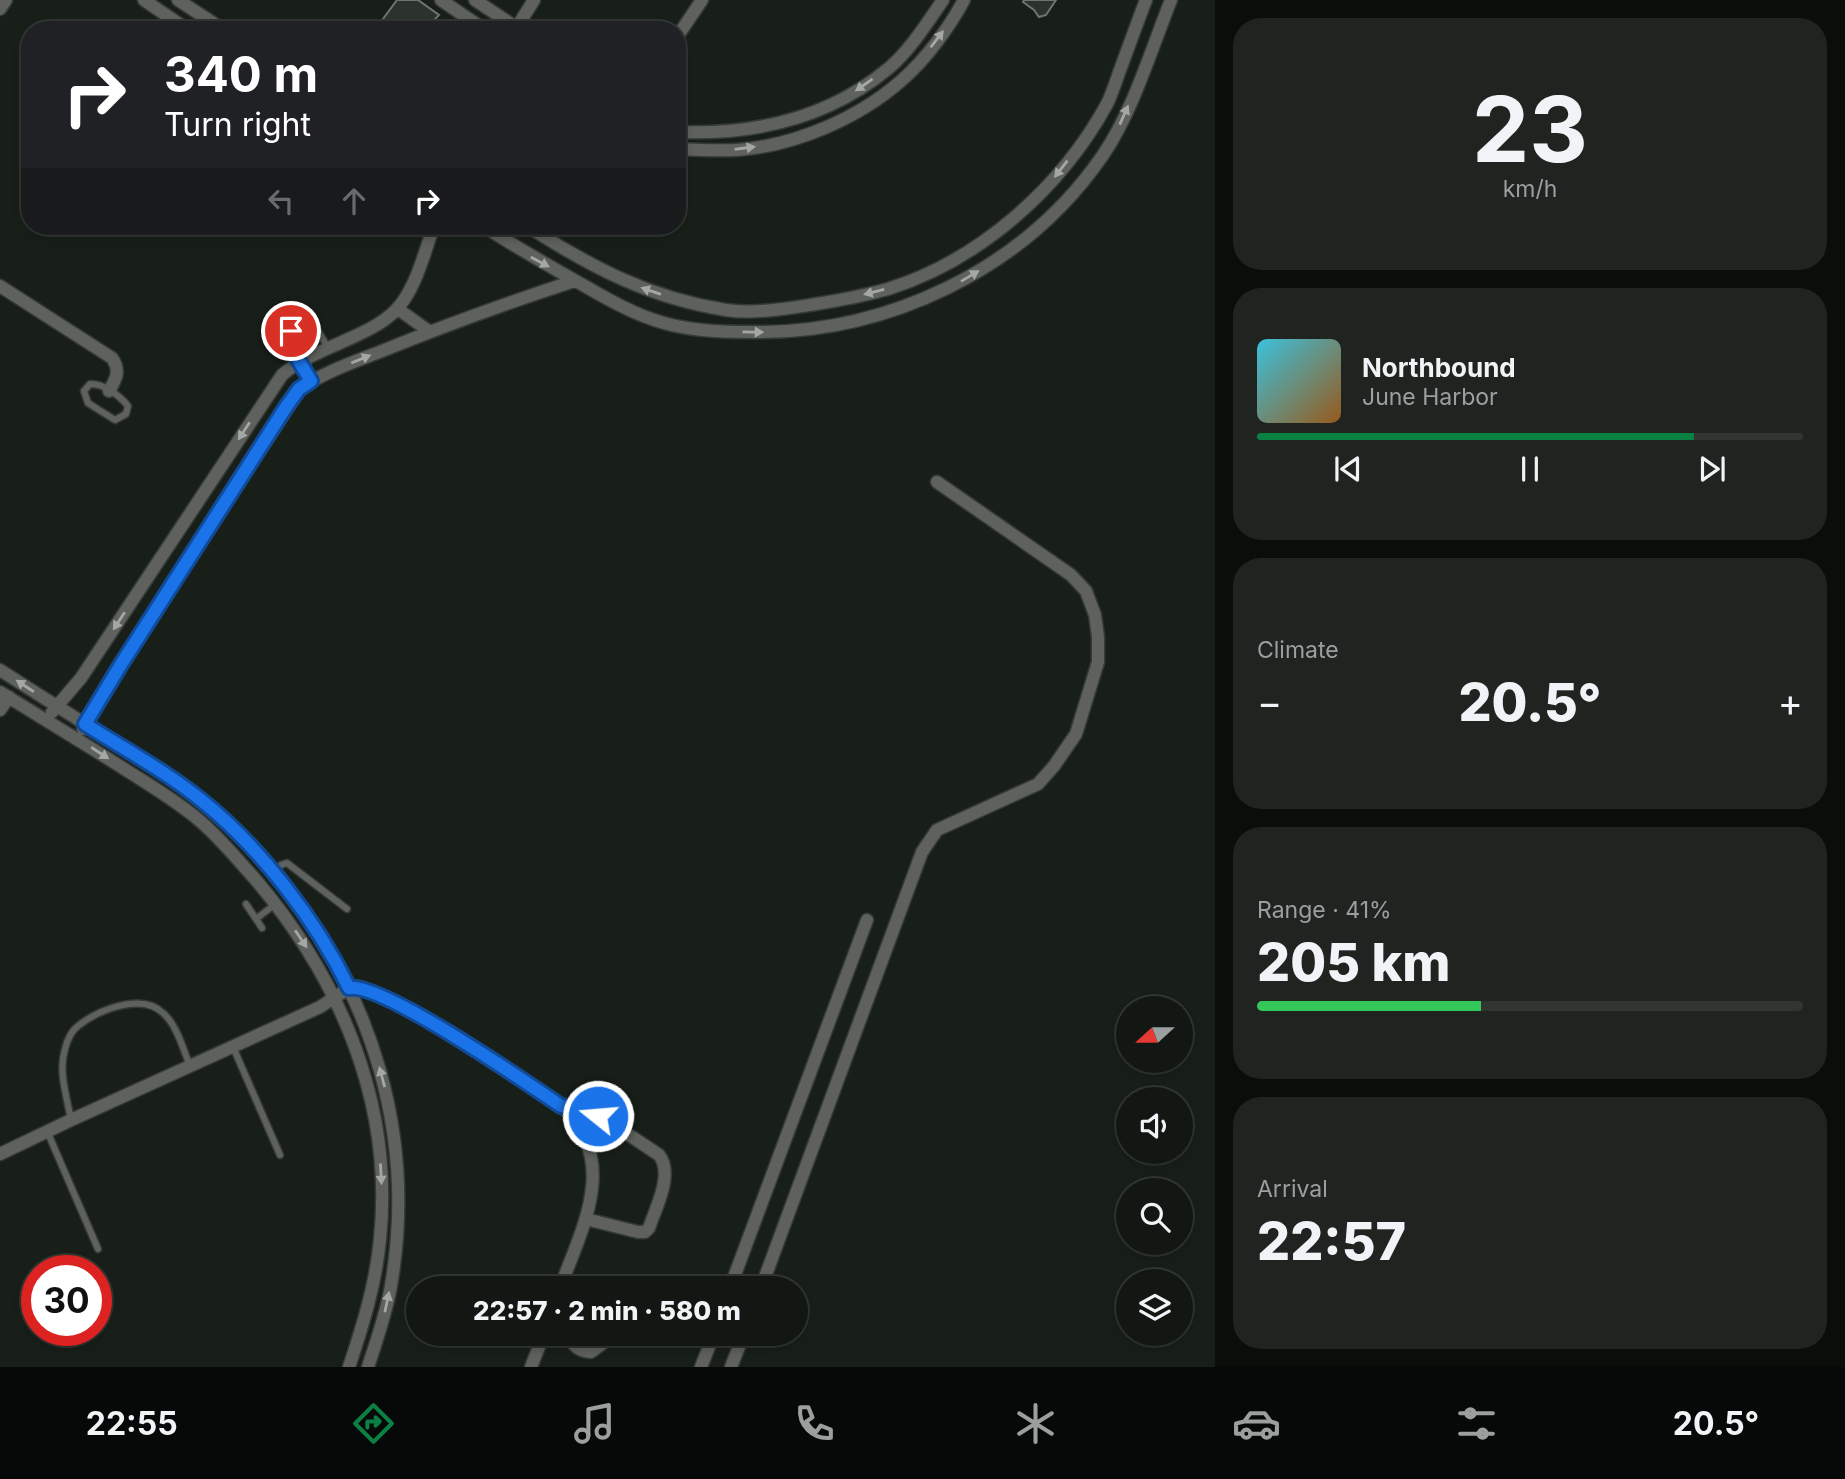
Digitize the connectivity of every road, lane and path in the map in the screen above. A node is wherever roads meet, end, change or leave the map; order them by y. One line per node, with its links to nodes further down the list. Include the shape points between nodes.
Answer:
1 (6, 0): 12 (street)
2 (144, 0): 13 (street)
3 (178, 0): 14 (street)
4 (441, 0): 15 (street)
5 (475, 0): 16 (street)
6 (534, 0): 17 (street)
7 (702, 0): 18 (street)
8 (945, 0): 11 (street); 19 (street, one-way to 19, via 890,67 833,104 760,128)
9 (1146, 0): 23 (street, one-way to 23, via 1107,103 1052,181 979,244 938,268 889,288 784,309 728,310 676,300 625,282)
10 (1171, 0): 24 (street, one-way to 10, via 628,310 666,324 710,331 789,333 886,313 966,279 1055,215 1081,186 1124,116)
11 (961, 5): 20 (street, one-way to 11, via 738,150 776,143 841,119 902,80)
12 (0, 9)
13 (175, 21)
14 (210, 21)
15 (472, 21)
16 (506, 21)
17 (522, 21)
18 (686, 24)
19 (686, 132)
20 (686, 149)
21 (430, 235): 26 (street)
22 (497, 235): 24 (street, one-way to 24)
23 (542, 235)
24 (575, 281): 27 (street)
25 (0, 286): 31 (street, via 112,358 117,377)
26 (398, 309): 27 (street); 28 (street, via 384,321)
27 (430, 332): 30 (street, one-way to 27)
28 (328, 348): 29 (street); 29 (lane, via 315,324 305,323 287,336)
29 (300, 362): 30 (lane); 33 (street, one-way to 33, via 282,375 268,395)
30 (311, 381): 34 (street, via 286,407)
31 (109, 391): 31 (lane, via 128,406 123,418 111,418 84,395 86,387 94,383)
32 (937, 482): 62 (street, via 1071,575 1086,591 1095,615 1098,662 1076,734 1055,766 1038,784 937,830 922,852)
33 (98, 652): 34 (street); 37 (street)
34 (120, 666): 40 (street)
35 (0, 670): 37 (street, one-way to 35)
36 (4, 694): 38 (street); 39 (street)
37 (57, 706): 39 (street); 40 (street)
38 (0, 710)
39 (45, 719): 41 (street)
40 (85, 724): 41 (street); 42 (street, via 202,801 239,834)
41 (78, 739): 43 (street, one-way to 43, via 194,816)
42 (273, 874): 45 (lane, via 287,863); 49 (street, via 308,918)
43 (276, 903): 46 (lane); 50 (street, one-way to 50)
44 (246, 904): 46 (lane)
45 (347, 909)
46 (256, 919): 48 (lane)
47 (867, 920): 61 (street)
48 (262, 929)
49 (349, 988): 50 (street); 53 (street, via 360,987 406,1008); 69 (street, one-way to 49, via 384,1319 394,1265 397,1153 381,1071)
50 (335, 997): 51 (street); 68 (street, one-way to 68, via 371,1103 382,1183 377,1263)
51 (233, 1047): 52 (street); 57 (lane)
52 (190, 1066): 54 (street); 54 (lane, via 170,1021 155,1006 133,1003 99,1015 72,1032 63,1054)
53 (561, 1106): 58 (street, via 579,1125 592,1160 594,1184); 58 (street, via 607,1121 665,1162 666,1174 645,1232)
54 (71, 1119): 55 (street)
55 (47, 1130): 56 (street); 59 (lane)
56 (0, 1154)
57 (280, 1154)
58 (586, 1219): 60 (street)
59 (99, 1249)
60 (565, 1276)
61 (734, 1276)
62 (765, 1276)
63 (539, 1346): 70 (street)
64 (575, 1346): 65 (street, via 591,1352)
65 (599, 1346)
66 (709, 1346): 71 (street)
67 (739, 1346): 72 (street)
68 (349, 1367)
69 (368, 1367)
70 (531, 1367)
71 (701, 1367)
72 (731, 1367)

